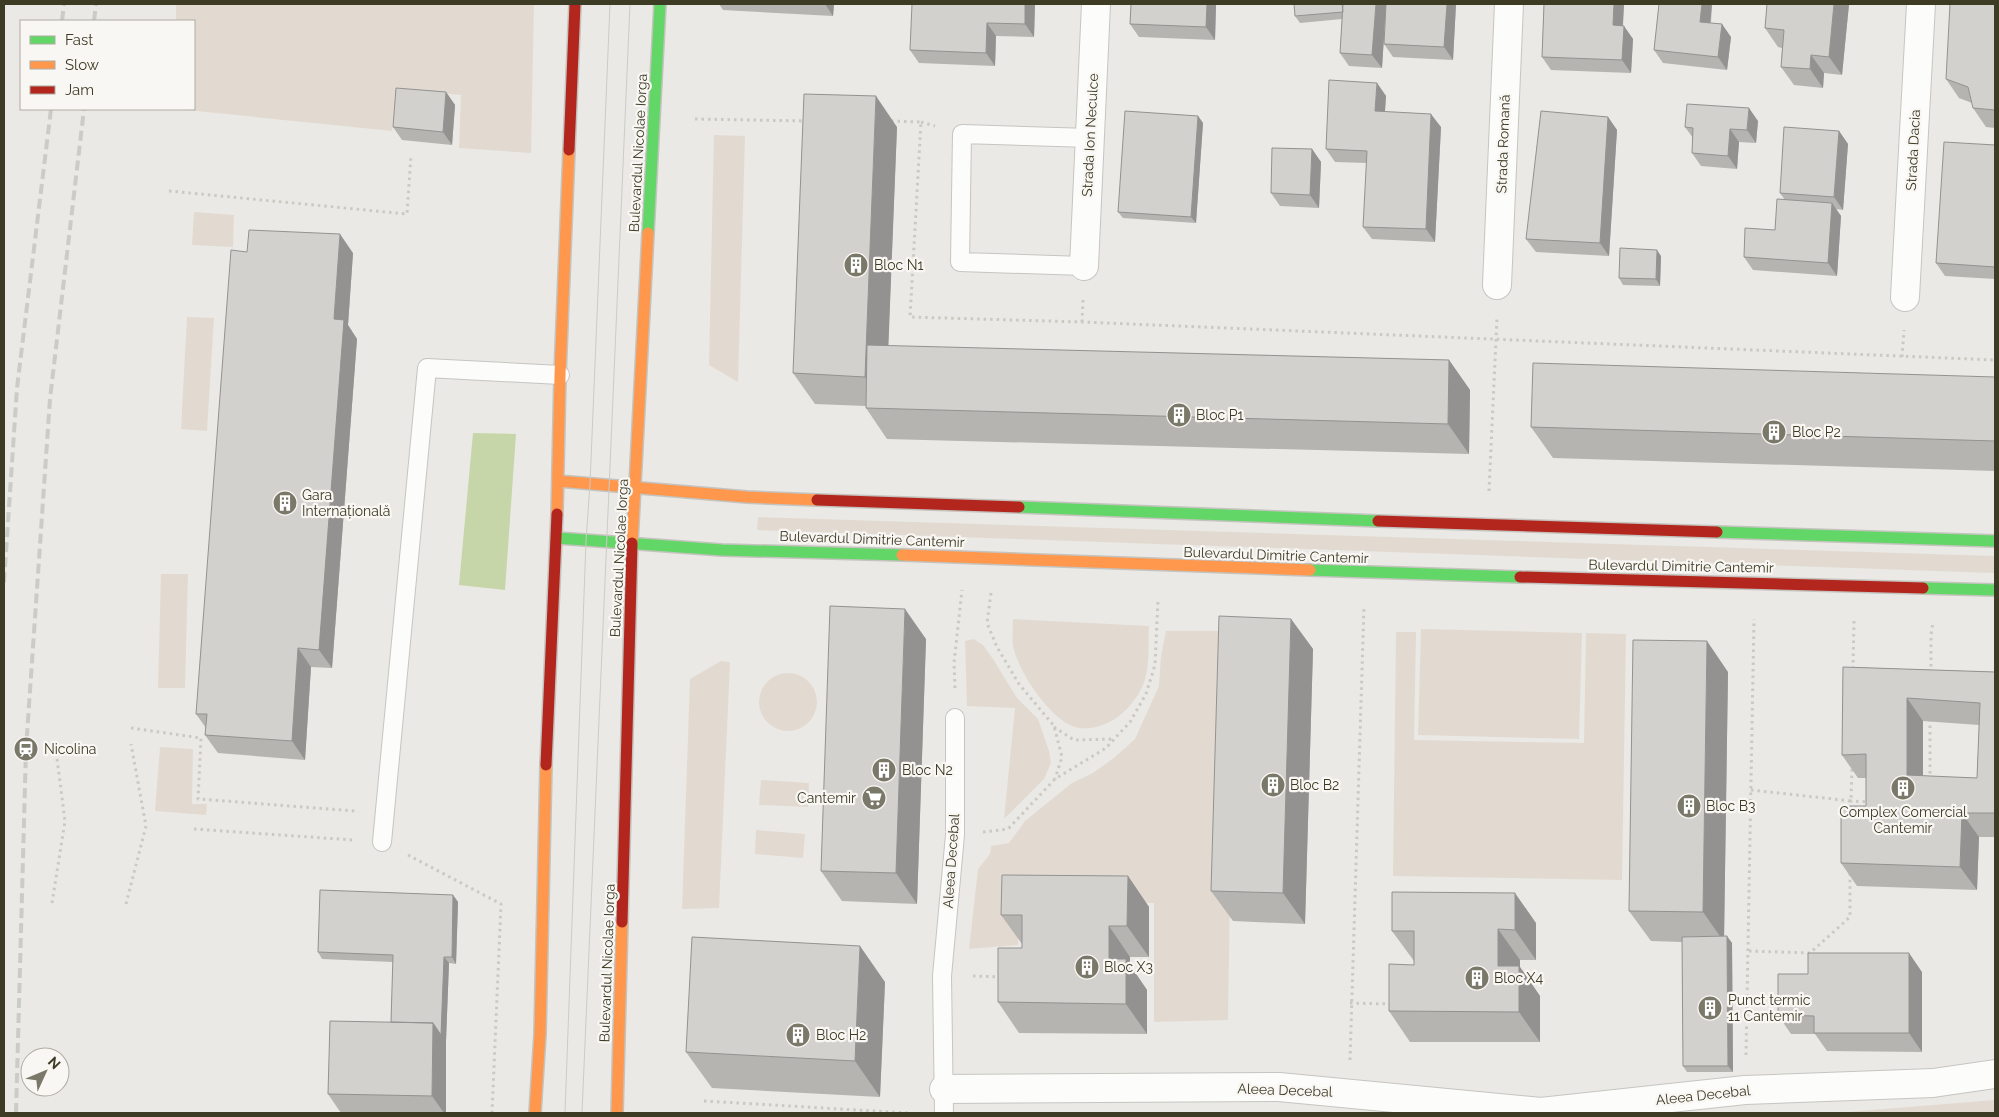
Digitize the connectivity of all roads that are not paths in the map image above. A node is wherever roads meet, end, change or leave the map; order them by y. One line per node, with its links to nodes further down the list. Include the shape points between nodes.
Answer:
1 (575, 4): 10 (main road)
2 (660, 4): 12 (main road, Bulevardul Nicolae Iorga)
3 (1096, 4): 6 (street, Strada Ion Neculce)
4 (1509, 4): 8 (street, Strada Romană)
5 (1921, 4): 9 (street, Strada Dacia)
6 (1090, 138): 7 (street, Strada Ion Neculce); 7 (lane, via 962,134 960,262)
7 (1084, 266)
8 (1497, 285)
9 (1905, 297)
10 (560, 375): 11 (main road); 18 (lane, via 427,368)
11 (558, 481): 12 (main road); 13 (main road)
12 (637, 488): 14 (main road, via 747,497); 15 (main road, Bulevardul Nicolae Iorga)
13 (557, 538): 15 (main road, Bulevardul Dimitrie Cantemir); 21 (main road, via 546,756)
14 (1995, 541)
15 (632, 545): 16 (main road, Bulevardul Dimitrie Cantemir, via 1366,574); 22 (main road, Bulevardul Nicolae Iorga)
16 (1995, 590)
17 (955, 718): 20 (lane, Aleea Decebal, via 955,835 942,976)
18 (382, 842)
19 (1995, 1074): 23 (street, Aleea Decebal, via 1933,1083 1745,1090)
20 (944, 1101): 23 (street, Aleea Decebal, via 1279,1087)
21 (536, 1113)
22 (617, 1113)
23 (1541, 1113)

